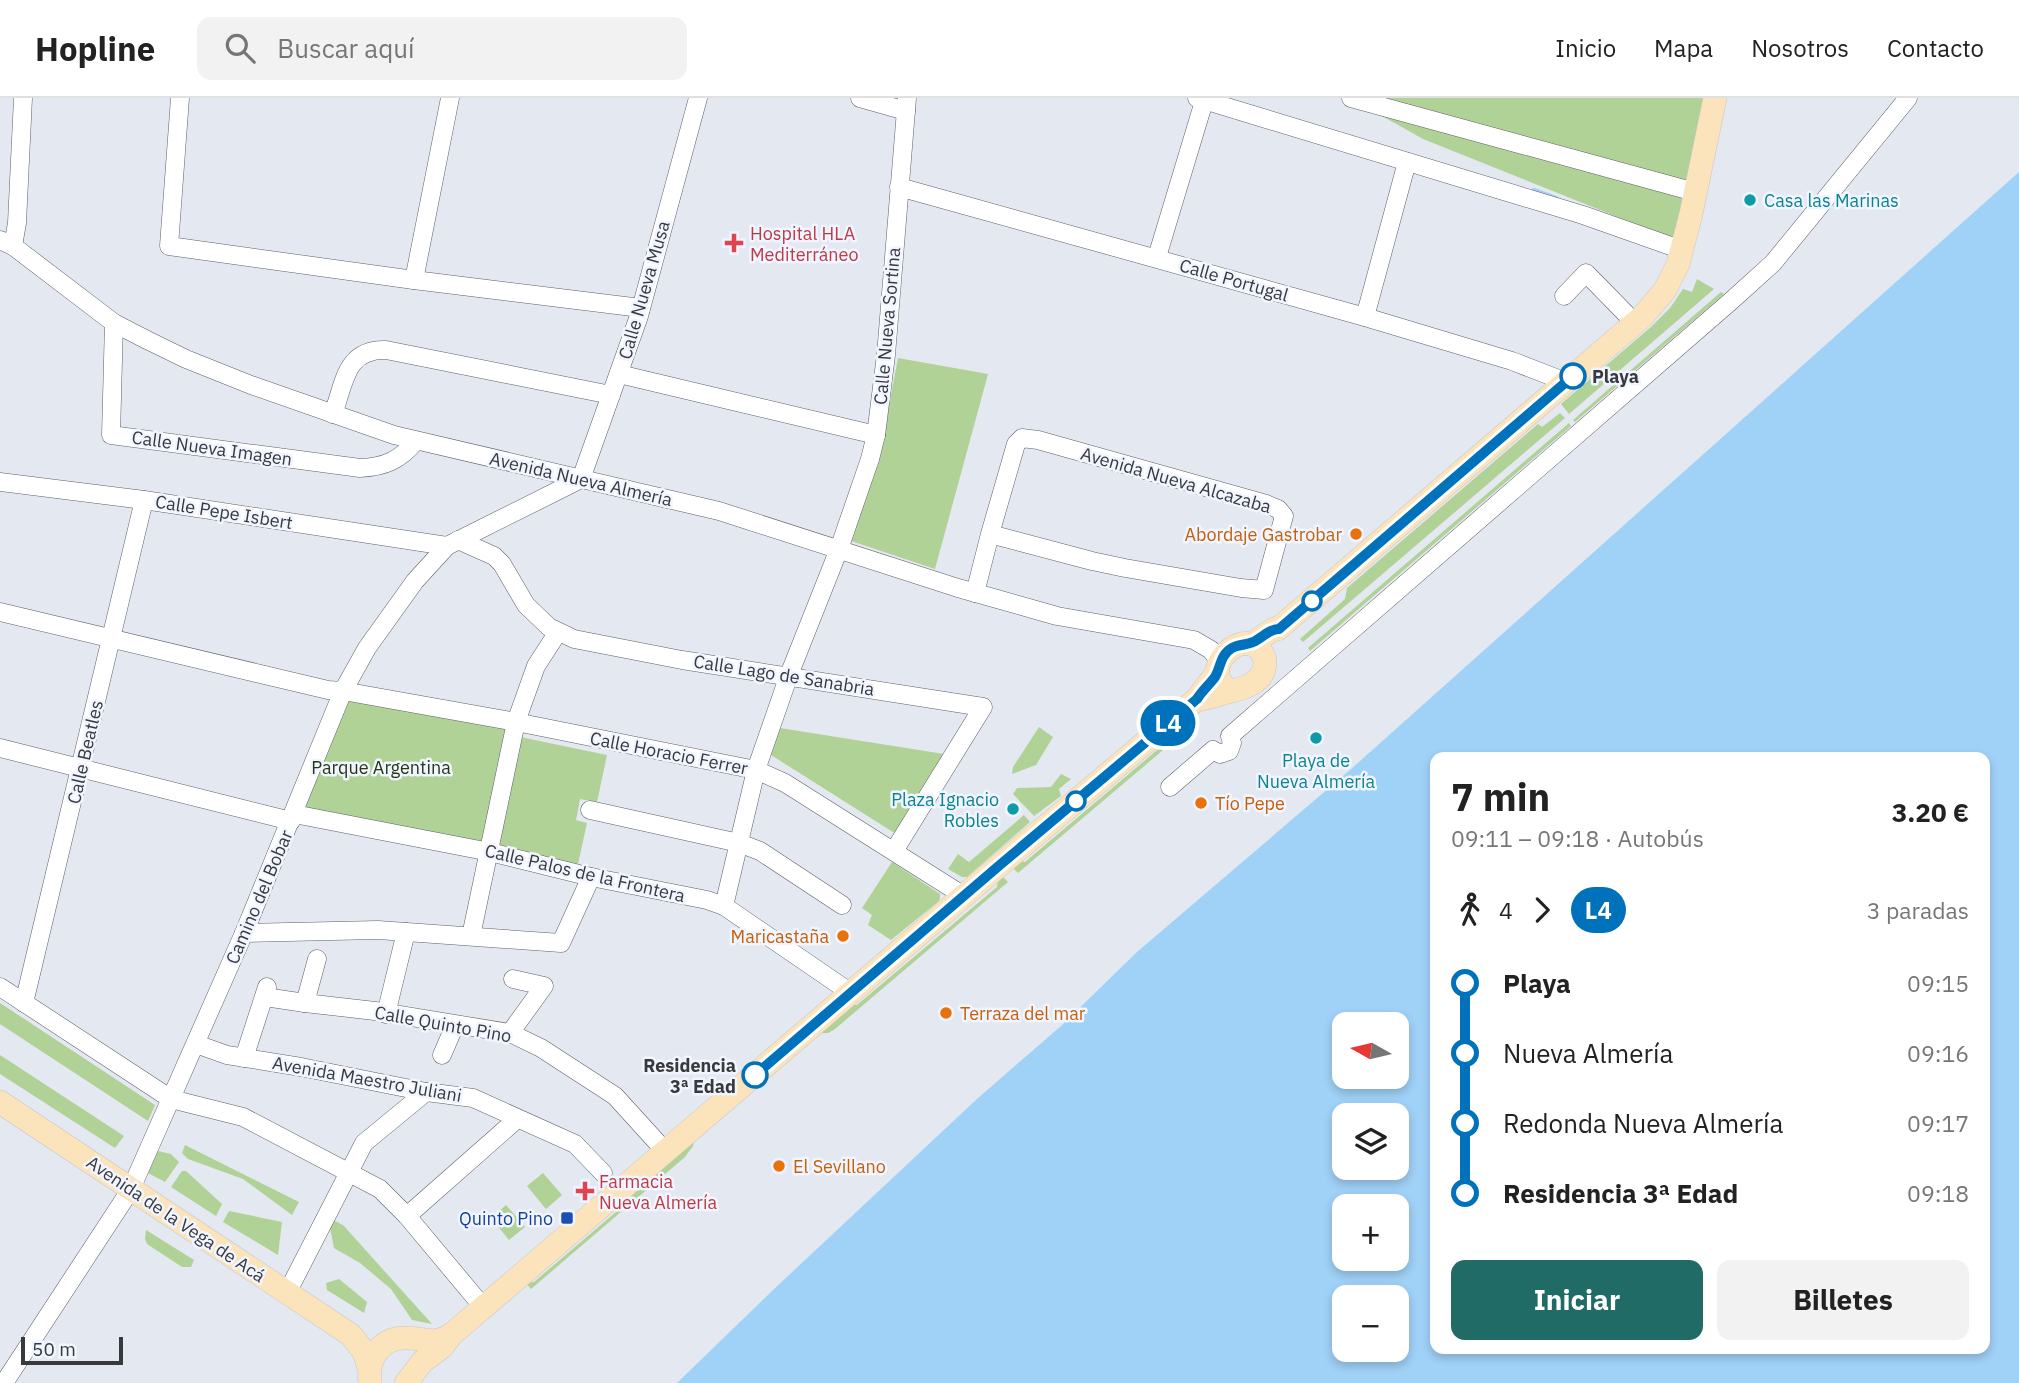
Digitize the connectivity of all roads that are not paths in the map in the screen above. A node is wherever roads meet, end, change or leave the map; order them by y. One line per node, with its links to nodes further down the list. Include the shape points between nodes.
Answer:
1 (23, 98): 14 (street, via 17,223)
2 (180, 98): 17 (street, via 169,246)
3 (450, 98): 17 (street)
4 (698, 98): 19 (street, Calle Nueva Musa)
5 (860, 98): 10 (street)
6 (1351, 98): 13 (street)
7 (1715, 98): 13 (main road)
8 (1908, 98): 50 (street, via 1773,263 1230,736 1229,751 1220,754 1213,750)
9 (1202, 99): 11 (street); 16 (street)
10 (906, 105): 12 (street, Calle Nueva Sortina)
11 (1407, 162): 15 (street); 20 (street)
12 (900, 187): 16 (street, Calle Portugal); 27 (street, Calle Nueva Sortina)
13 (1695, 192): 15 (main road)
14 (4, 242): 21 (street, Avenida Nueva Almería)
15 (1682, 250): 22 (main road, via 1669,284)
16 (1157, 257): 20 (street, Calle Portugal)
17 (414, 280): 19 (street)
18 (1564, 296): 22 (street, via 1586,273)
19 (641, 308): 23 (street, Calle Nueva Musa)
20 (1364, 317): 24 (street, Calle Portugal)
21 (114, 323): 26 (street, Avenida Nueva Almería, via 186,359); 28 (street, Calle Nueva Imagen, via 111,435 359,468 385,466)
22 (1635, 323): 24 (main road)
23 (619, 374): 25 (street, Calle Nueva Musa); 27 (street)
24 (1566, 382): 40 (main road, via 1279,629 1279,634)
25 (611, 395): 26 (street, via 372,350 360,354 350,366); 29 (street, Calle Nueva Musa)
26 (333, 414): 28 (street, Avenida Nueva Almería)
27 (876, 435): 34 (street, Calle Nueva Sortina)
28 (416, 441): 29 (street, Avenida Nueva Almería)
29 (581, 479): 33 (street, Camino del Bobar); 34 (street, Avenida Nueva Almería, via 719,511)
30 (0, 482): 31 (street, Calle Pepe Isbert)
31 (144, 500): 33 (street, Calle Pepe Isbert); 38 (street, Calle Beatles)
32 (990, 534): 32 (street, Avenida Nueva Alcazaba, via 1125,568 1264,590 1284,516 1266,504 1022,438 1016,444); 35 (street, Avenida Nueva Alcazaba)
33 (453, 543): 37 (street, Calle Lago de Sanabria, via 494,556 526,605); 43 (street, Camino del Bobar, via 415,581)
34 (839, 549): 35 (street, Avenida Nueva Almería); 42 (street, Calle Nueva Sortina)
35 (975, 593): 39 (street, Avenida Nueva Almería, via 1057,616)
36 (0, 612): 38 (street, Calle Horacio Ferrer)
37 (558, 632): 42 (street, Calle Lago de Sanabria, via 682,660); 46 (street, via 536,666)
38 (111, 639): 43 (street, Calle Horacio Ferrer); 48 (street, Calle Beatles)
39 (1194, 640): 40 (street, Avenida Nueva Almería, via 1207,638); 41 (street, via 1211,650)
40 (1252, 649): 41 (main road, via 1228,651); 44 (main road, via 1263,670 1248,686)
41 (1219, 666): 44 (main road, via 1220,682); 45 (main road)
42 (789, 675): 49 (street, Calle Nueva Sortina); 55 (street, Calle Lago de Sanabria, via 983,707)
43 (343, 691): 46 (street, Calle Horacio Ferrer); 52 (street, Camino del Bobar)
44 (1233, 691): 45 (main road)
45 (1197, 699): 57 (main road)
46 (516, 722): 49 (street, Calle Horacio Ferrer); 54 (street)
47 (0, 748): 48 (street, Calle Palos de la Frontera)
48 (81, 767): 52 (street, Calle Palos de la Frontera); 67 (street, Calle Beatles)
49 (756, 770): 53 (street, Calle Nueva Sortina); 55 (street, Calle Horacio Ferrer, via 785,783)
50 (1170, 787)
51 (590, 810): 53 (street)
52 (293, 817): 54 (street, Calle Palos de la Frontera); 61 (street, Camino del Bobar)
53 (738, 843): 58 (street, via 760,851); 59 (street, Calle Nueva Sortina)
54 (490, 852): 56 (street, Calle Palos de la Frontera); 62 (street)
55 (894, 852): 57 (street, Calle Horacio Ferrer)
56 (591, 877): 59 (street, Calle Palos de la Frontera); 62 (street, via 561,943)
57 (964, 896): 66 (main road)
58 (842, 905)
59 (724, 906): 66 (street, Calle Palos de la Frontera)
60 (405, 932): 61 (street); 62 (street); 69 (street)
61 (244, 933): 72 (street, Camino del Bobar)
62 (471, 936)
63 (317, 959): 68 (street)
64 (513, 979): 71 (street, via 544,986)
65 (0, 987): 67 (street)
66 (851, 993): 79 (main road)
67 (24, 1003): 76 (street)
68 (305, 1003): 69 (street, Calle Quinto Pino); 74 (street, Calle Quinto Pino, via 266,992)
69 (386, 1014): 70 (street, Calle Quinto Pino)
70 (455, 1025): 71 (street, Calle Quinto Pino); 73 (street)
71 (510, 1033): 79 (street, Calle Quinto Pino, via 615,1096)
72 (196, 1044): 74 (street, Avenida Maestro Juliani); 76 (street, Camino del Bobar)
73 (442, 1055)
74 (244, 1058): 75 (street, Avenida Maestro Juliani)
75 (425, 1092): 78 (street, Avenida Maestro Juliani, via 473,1098); 80 (street, via 364,1143)
76 (171, 1099): 80 (street, via 243,1116); 82 (street, Camino del Bobar)
77 (0, 1102): 82 (main road, Avenida de la Vega de Acá)
78 (517, 1119): 81 (street, Avenida Maestro Juliani, via 575,1144); 83 (street)
79 (665, 1152): 85 (main road)
80 (348, 1173): 83 (street, via 380,1189); 84 (street)
81 (603, 1173)
82 (131, 1189): 84 (main road, Avenida de la Vega de Acá); 90 (street, Camino del Bobar)
83 (407, 1216): 85 (street)
84 (287, 1293): 86 (main road, Avenida de la Vega de Acá)
85 (483, 1307): 88 (main road, via 438,1352)
86 (353, 1336): 87 (main road, Avenida de la Vega de Acá); 89 (main road, via 364,1352)
87 (391, 1341): 88 (main road, Avenida de la Vega de Acá, via 403,1338); 89 (main road, via 374,1353)
88 (420, 1351): 91 (main road)
89 (370, 1379)
90 (4, 1383)
91 (406, 1383)

